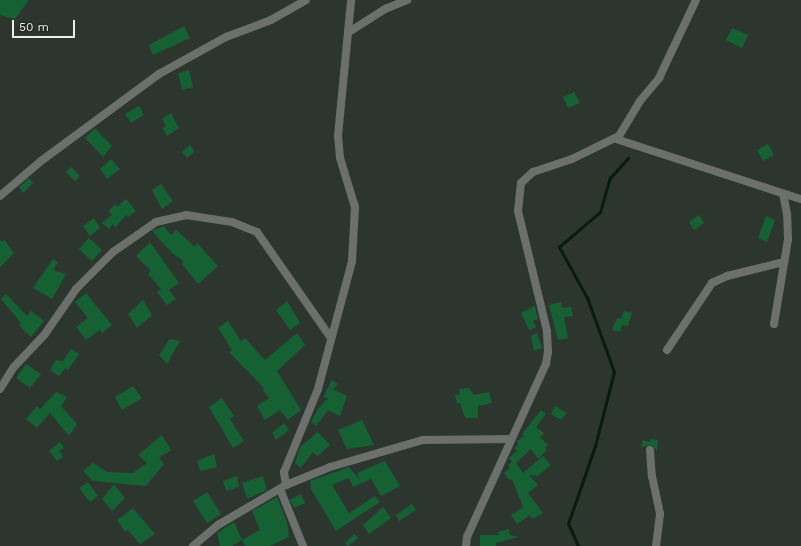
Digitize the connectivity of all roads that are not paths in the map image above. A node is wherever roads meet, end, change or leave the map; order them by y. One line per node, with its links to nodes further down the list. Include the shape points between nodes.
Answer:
1 (306, 0): 8 (street, via 271,20 226,37 159,74 41,161)
2 (351, 0): 5 (street)
3 (407, 0): 5 (street, via 385,9)
4 (696, 0): 6 (street, via 658,78)
5 (349, 32): 12 (street, via 338,136 340,158 355,207 355,236 352,261)
6 (616, 139): 7 (street); 15 (street, via 563,163 533,172 524,179 519,188 518,211 547,331 548,352 546,364)
7 (783, 194): 9 (street); 10 (street, via 788,226)
8 (0, 196)
9 (801, 199)
10 (784, 262): 11 (street); 13 (street, via 727,276 712,283)
11 (774, 324)
12 (331, 338): 14 (street, via 258,232 232,222 186,215 156,222 113,252 76,289 45,334 14,367); 17 (street, via 318,388 284,472)
13 (668, 350)
14 (0, 389)
15 (512, 439): 17 (street, via 444,438 408,443 373,456 330,466); 20 (street, via 467,537)
16 (650, 450): 21 (street, via 652,476 660,514)
17 (283, 487): 18 (street, via 218,525); 19 (street)
18 (193, 546)
19 (303, 546)
20 (466, 546)
21 (656, 546)

